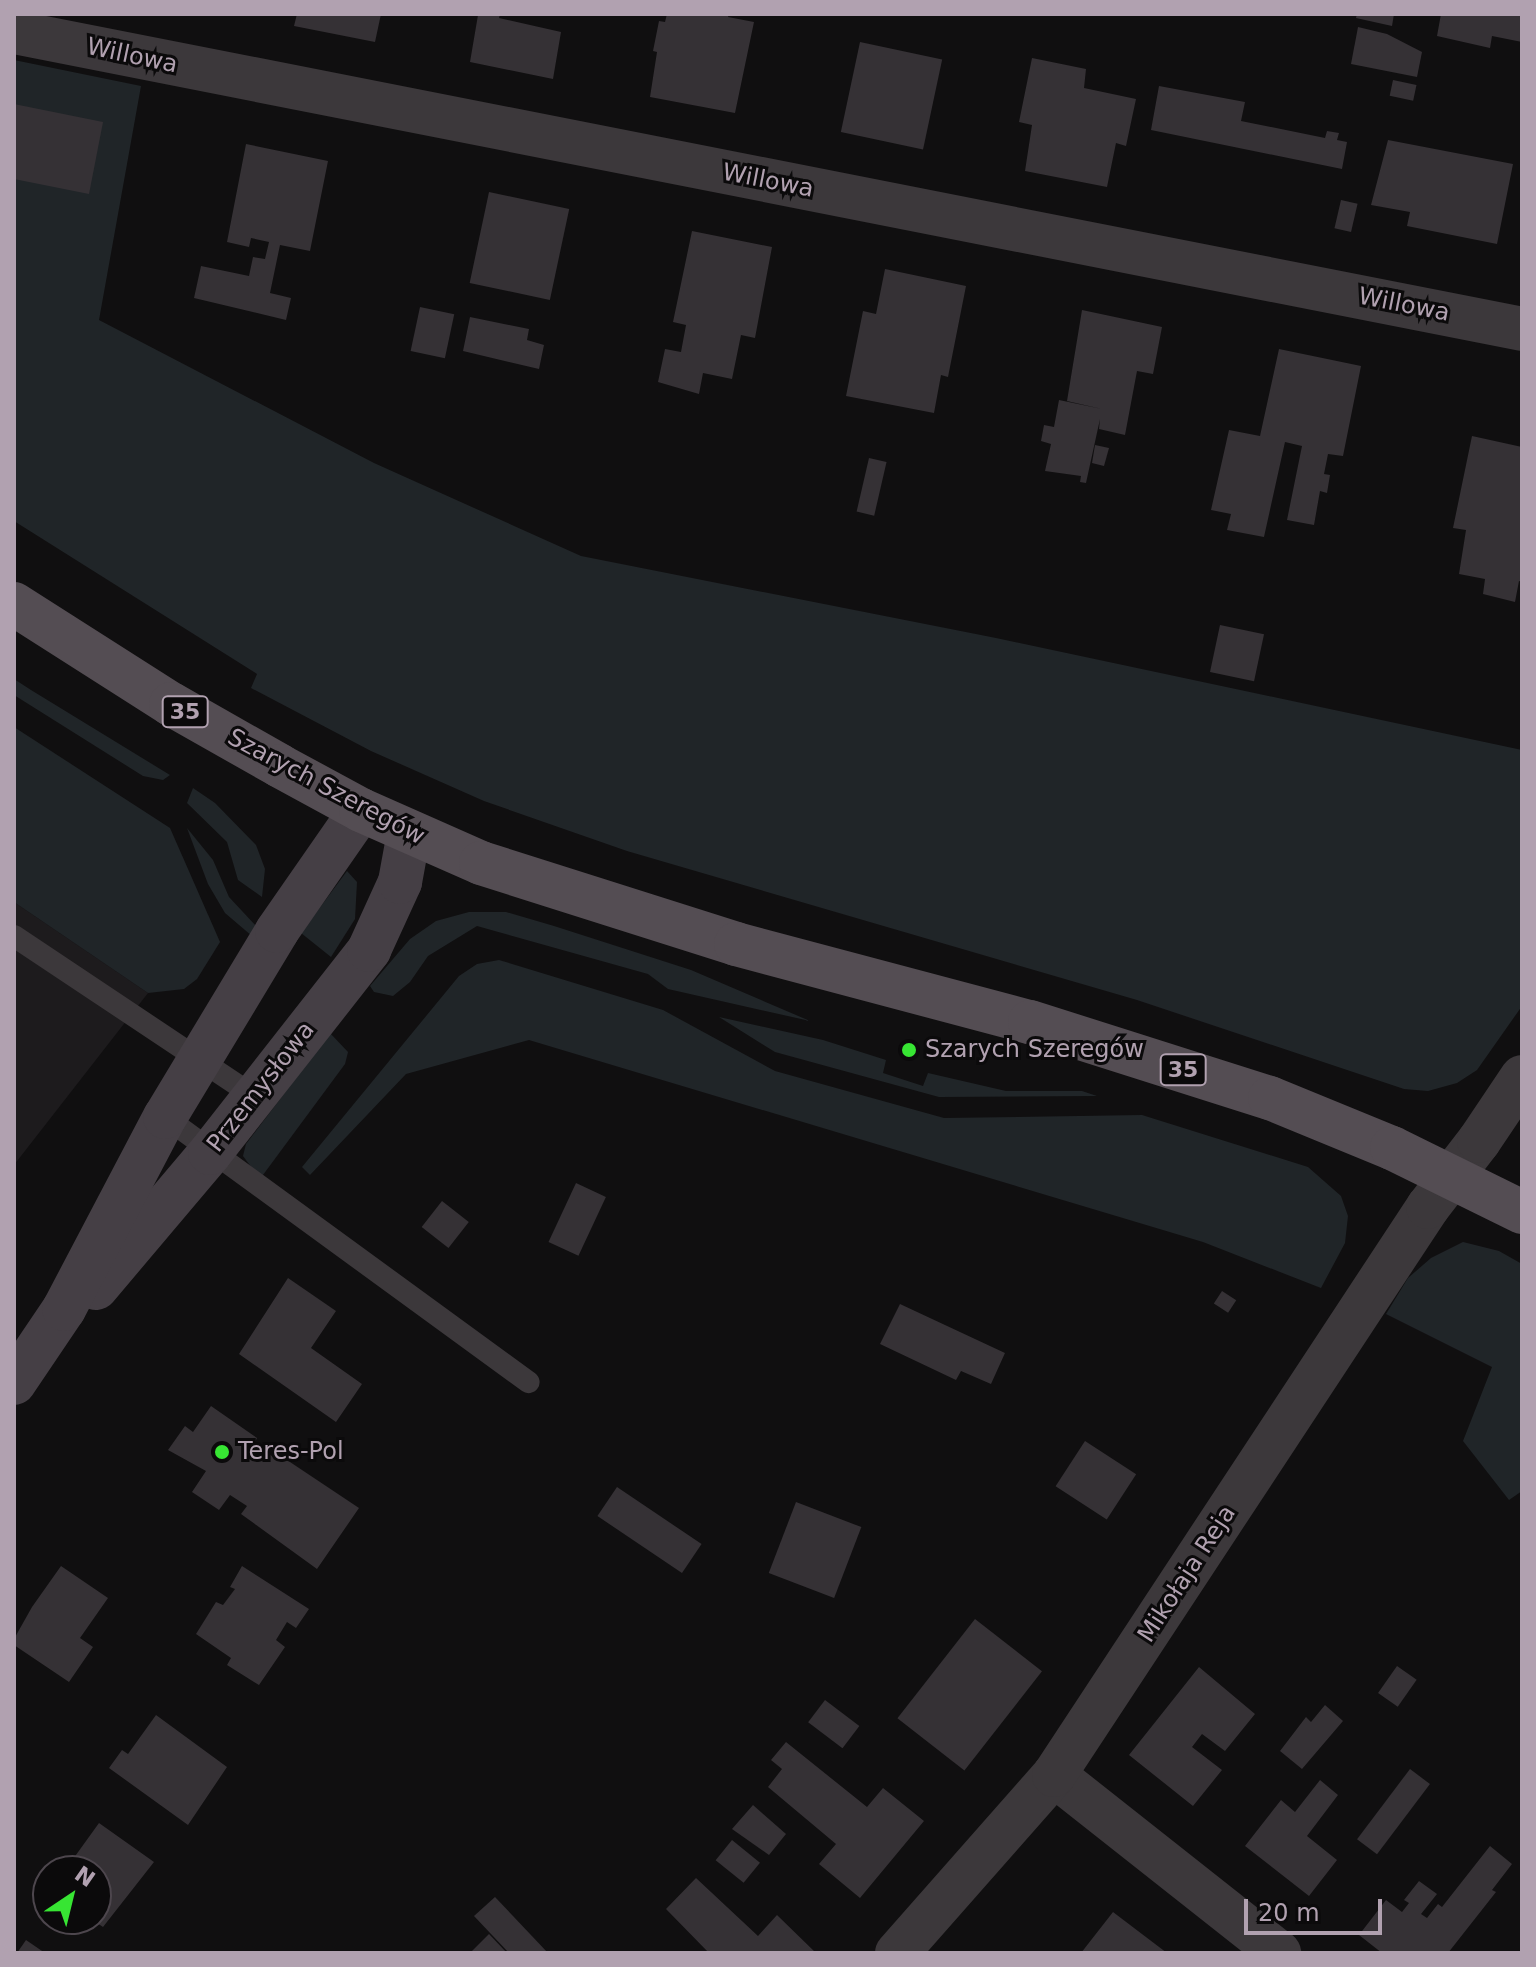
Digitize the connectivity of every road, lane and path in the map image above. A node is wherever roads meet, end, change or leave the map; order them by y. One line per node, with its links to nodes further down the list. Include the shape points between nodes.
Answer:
1 (14, 32): 2 (street, Willowa)
2 (1522, 329)
3 (14, 604): 4 (main road, Szarych Szeregów / 35, via 171,704)
4 (361, 810): 5 (main road, Szarych Szeregów / 35); 7 (main road, Przemysłowa, via 277,931)
5 (409, 833): 9 (main road, Przemysłowa, via 400,882 369,950); 12 (main road, Szarych Szeregów / 35, via 481,863 736,944 1030,1022 1270,1098)
6 (14, 936): 7 (lane)
7 (200, 1058): 9 (lane); 10 (main road, Przemysłowa)
8 (1522, 1077): 12 (street, Mikołaja Reja)
9 (255, 1097): 11 (main road, Przemysłowa)
10 (165, 1117): 11 (lane); 14 (main road, Przemysłowa)
11 (210, 1153): 14 (main road, Przemysłowa, via 96,1287); 15 (lane)
12 (1451, 1175): 13 (main road, Szarych Szeregów / 35); 17 (street, Mikołaja Reja)
13 (1522, 1212)
14 (64, 1309): 16 (main road, Przemysłowa)
15 (529, 1382)
16 (14, 1383)
17 (1054, 1775): 18 (street, Mikołaja Reja); 19 (street)
18 (897, 1953)
19 (1279, 1953)

